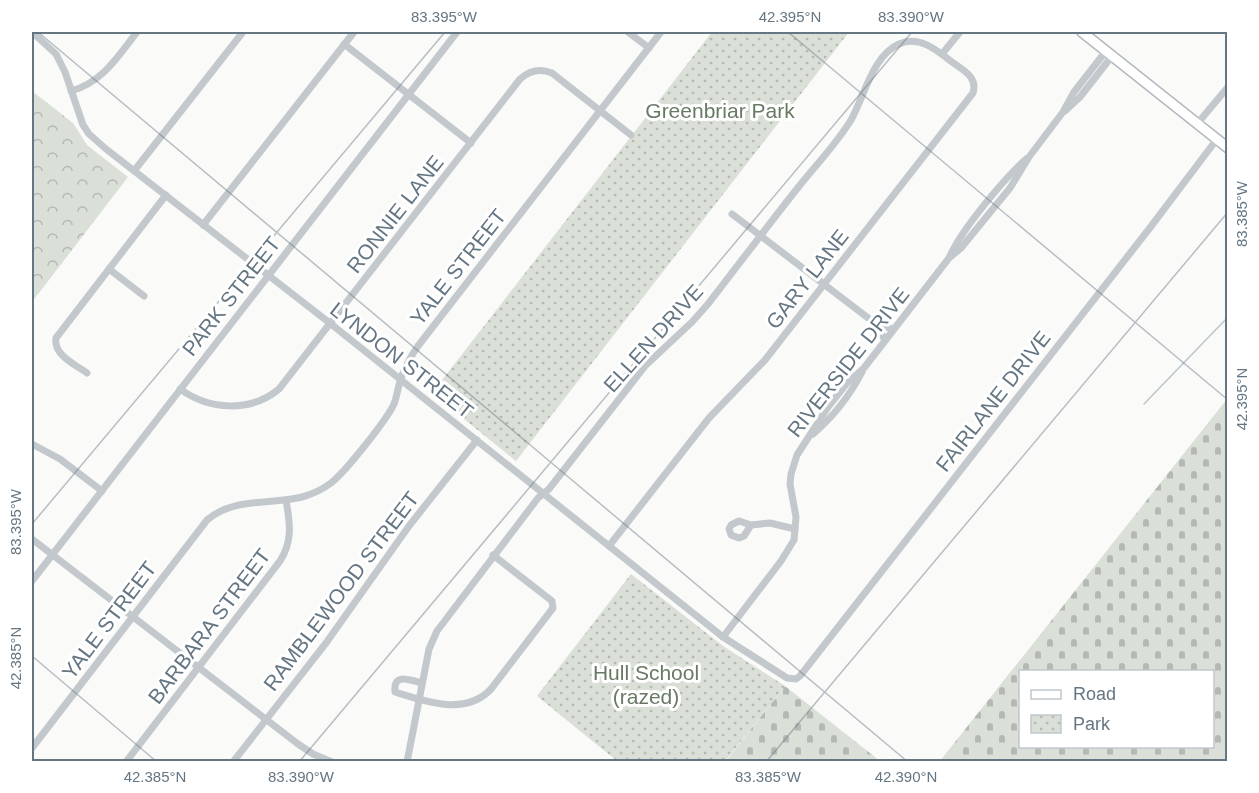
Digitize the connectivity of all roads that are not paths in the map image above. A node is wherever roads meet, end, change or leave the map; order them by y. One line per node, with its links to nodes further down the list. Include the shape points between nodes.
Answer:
1 (32, 32): 15 (street, LYNDON STREET, via 56,54)
2 (137, 32): 15 (street, via 104,74)
3 (243, 32): 23 (street)
4 (354, 32): 10 (street)
5 (456, 32): 16 (street, PARK STREET)
6 (628, 32): 11 (street)
7 (661, 32): 11 (street, YALE STREET)
8 (960, 32): 12 (street)
9 (1082, 32): 13 (main road)
10 (344, 44): 16 (street); 26 (street)
11 (649, 48): 17 (street, YALE STREET)
12 (942, 54): 27 (street, ELLEN DRIVE, via 917,42 899,44 888,52 873,72 847,125); 30 (street, GARY LANE, via 971,77 973,93)
13 (1109, 54): 18 (main road); 34 (street, RIVERSIDE DRIVE, via 962,249 949,258)
14 (1227, 87): 18 (street)
15 (71, 91): 23 (street, LYNDON STREET, via 89,134)
16 (408, 94): 21 (street); 29 (street, PARK STREET)
17 (601, 111): 19 (street, RONNIE LANE); 21 (street, RONNIE LANE, via 552,73 536,70 520,79); 37 (street, YALE STREET, via 421,342)
18 (1197, 124): 20 (main road)
19 (631, 135)
20 (1217, 139): 22 (main road); 54 (street, FAIRLANE DRIVE, via 800,676)
21 (471, 143): 32 (street, RONNIE LANE)
22 (1227, 148)
23 (134, 171): 24 (street, LYNDON STREET)
24 (166, 195): 26 (street, LYNDON STREET); 28 (street)
25 (732, 214): 27 (street)
26 (203, 225): 29 (street, LYNDON STREET)
27 (761, 236): 30 (street); 42 (street, ELLEN DRIVE, via 698,316 645,366)
28 (109, 269): 31 (street); 36 (street, via 55,341 59,352)
29 (268, 275): 32 (street, LYNDON STREET); 38 (street, PARK STREET)
30 (823, 285): 33 (street); 47 (street, GARY LANE, via 765,360 709,418)
31 (144, 296)
32 (331, 324): 37 (street, LYNDON STREET); 38 (street, RONNIE LANE, via 283,385 262,400 243,405 214,405 196,400)
33 (876, 324): 34 (street); 35 (street)
34 (893, 329): 35 (street, RIVERSIDE DRIVE)
35 (885, 340): 45 (street, RIVERSIDE DRIVE, via 847,383 797,455 791,474)
36 (87, 373)
37 (400, 379): 39 (street, LYNDON STREET); 43 (street, YALE STREET, via 388,415 340,475 316,492)
38 (180, 389): 41 (street, PARK STREET)
39 (477, 440): 42 (street, LYNDON STREET); 57 (street, RAMBLEWOOD STREET)
40 (32, 444): 41 (street, via 60,459)
41 (102, 491): 48 (street, PARK STREET)
42 (543, 493): 47 (street, LYNDON STREET); 49 (street, ELLEN DRIVE)
43 (286, 500): 51 (street, YALE STREET, via 240,504 212,516); 53 (street, BARBARA STREET, via 290,534 285,554)
44 (751, 525): 45 (street, via 770,523)
45 (795, 529): 52 (street, RIVERSIDE DRIVE, via 786,554)
46 (32, 539): 48 (street)
47 (609, 546): 52 (street, LYNDON STREET)
48 (52, 555): 50 (street, PARK STREET); 51 (street)
49 (493, 555): 55 (street, ELLEN DRIVE, via 437,631); 56 (street, via 552,601 553,609 481,698 459,705)
50 (32, 581)
51 (133, 617): 53 (street); 58 (street, YALE STREET)
52 (723, 637): 54 (street, LYNDON STREET)
53 (199, 667): 57 (street); 59 (street, BARBARA STREET)
54 (792, 679)
55 (422, 683): 56 (street, ELLEN DRIVE); 56 (street, via 403,678 395,686 395,692)
56 (419, 699): 62 (street, ELLEN DRIVE)
57 (266, 719): 60 (street, RAMBLEWOOD STREET); 61 (street, via 306,749)
58 (32, 748)
59 (126, 762)
60 (233, 762)
61 (332, 762)
62 (407, 762)

